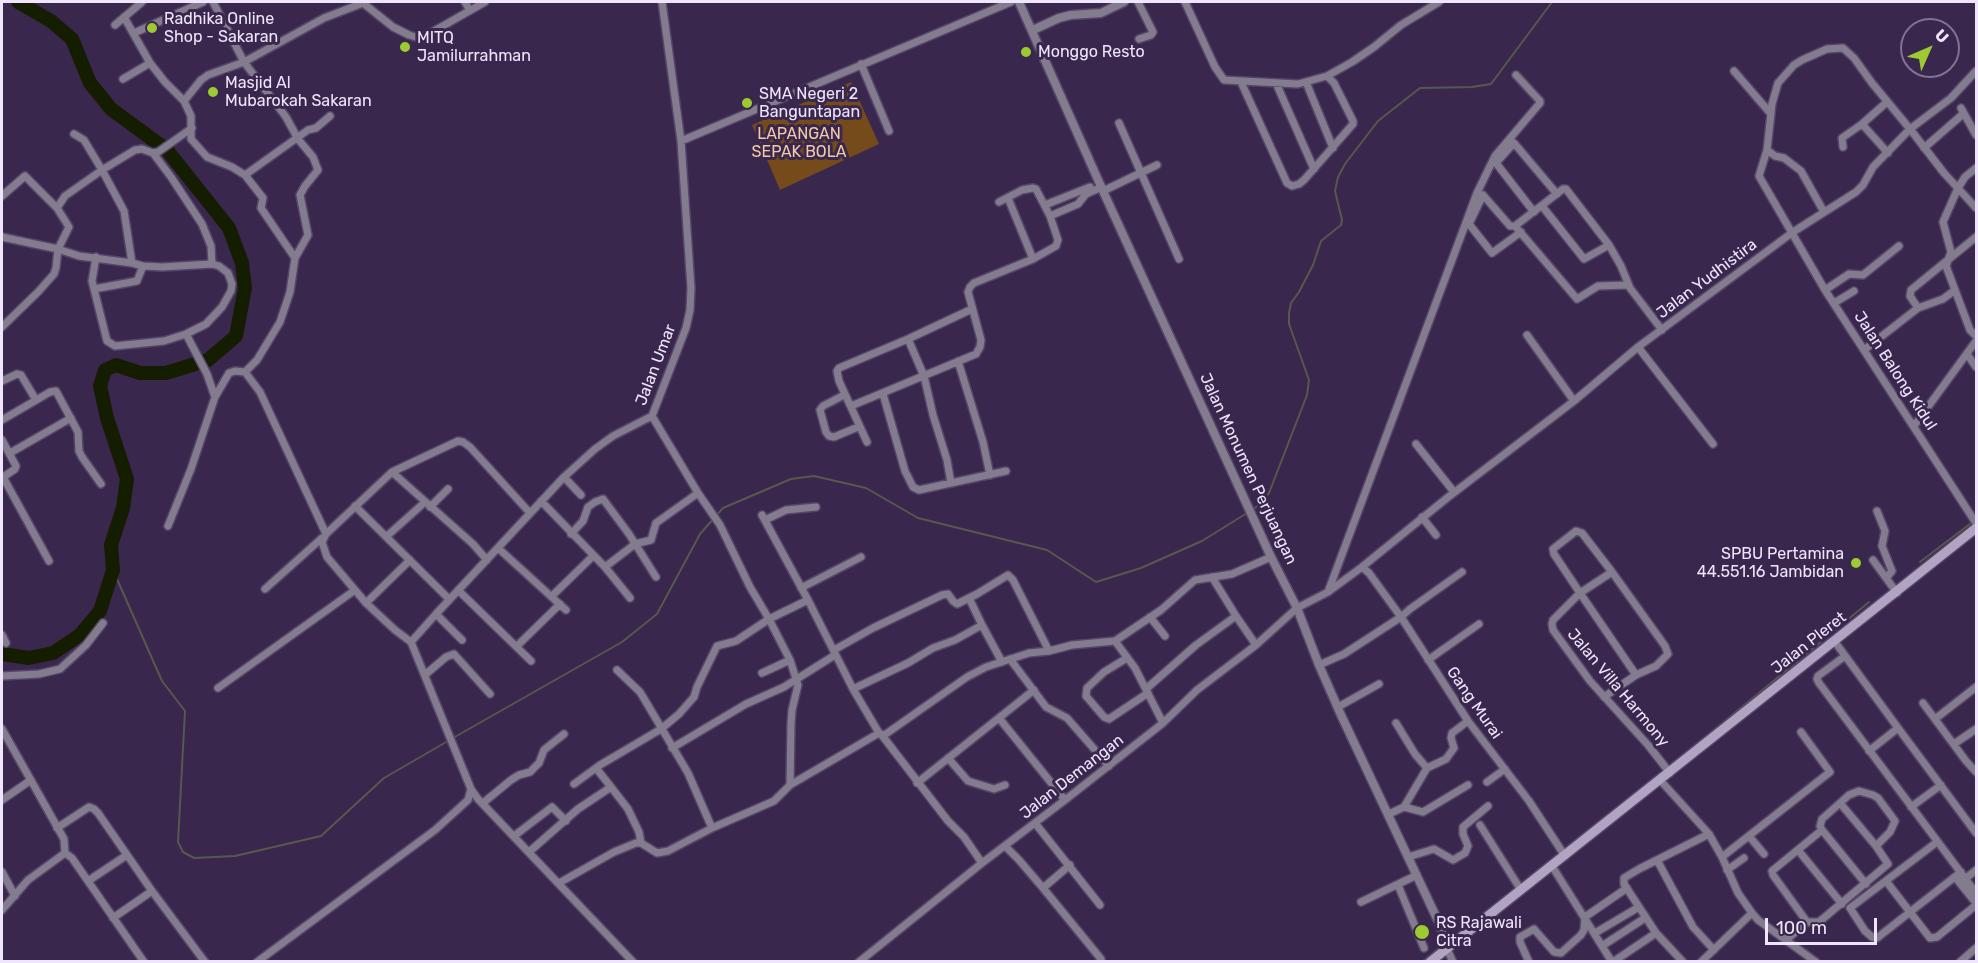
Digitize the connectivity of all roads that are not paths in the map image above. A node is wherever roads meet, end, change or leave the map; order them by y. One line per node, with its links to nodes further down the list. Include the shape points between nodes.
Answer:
1 (142, 2): 15 (street)
2 (203, 2): 18 (street)
3 (213, 2): 20 (street)
4 (465, 2): 14 (street)
5 (485, 2): 14 (street)
6 (662, 2): 43 (street, Jalan Umar)
7 (1011, 2): 22 (street)
8 (1019, 2): 17 (street, Jalan Monumen Perjuangan)
9 (1122, 2): 17 (street, via 1101,13 1059,18)
10 (1138, 2): 19 (street, via 1153,32)
11 (1185, 2): 28 (street, via 1221,78)
12 (1439, 2): 26 (street)
13 (366, 3): 14 (street, via 393,27 418,38); 20 (street, via 324,18)
14 (470, 9)
15 (124, 17): 16 (street); 18 (street)
16 (115, 25)
17 (1033, 30): 56 (street, Jalan Monumen Perjuangan)
18 (134, 33): 21 (street)
19 (1139, 39)
20 (244, 62): 31 (street, via 208,75); 42 (street, via 286,117)
21 (150, 63): 27 (street); 31 (street)
22 (861, 64): 39 (street); 43 (street)
23 (1734, 71): 33 (street)
24 (1977, 71): 38 (street, Jalan Yudhistira, via 1951,98)
25 (1515, 75): 171 (street, via 1540,103 1495,156 1477,193)
26 (1327, 76): 29 (street); 45 (street, via 1353,121)
27 (123, 79)
28 (1241, 82): 30 (street); 52 (street, via 1287,183 1299,184)
29 (1306, 82): 30 (street); 45 (street)
30 (1276, 83): 52 (street)
31 (184, 101): 37 (street)
32 (1887, 102): 33 (street, Jalan Balong Kidul, via 1849,51 1836,47 1802,60 1786,72 1778,83); 36 (street); 38 (street, Jalan Balong Kidul)
33 (1771, 114): 47 (street, Jalan Balong Kidul)
34 (330, 116): 42 (street)
35 (1119, 123): 54 (street)
36 (1862, 124): 44 (street, via 1842,138); 49 (street)
37 (192, 128): 48 (street); 55 (street, via 191,139 207,158)
38 (1910, 129): 46 (street, Jalan Balong Kidul); 49 (street, Jalan Yudhistira)
39 (889, 131)
40 (74, 134): 53 (street, via 84,140)
41 (1977, 135): 46 (street, via 1962,111)
42 (297, 140): 55 (street); 78 (street, via 318,170 300,195 308,235)
43 (681, 141): 113 (street, Jalan Umar, via 690,310)
44 (1843, 147)
45 (1333, 148): 52 (street)
46 (1924, 148): 57 (street, Jalan Balong Kidul)
47 (1767, 150): 67 (street, via 1801,171); 71 (street, Jalan Balong Kidul, via 1760,180)
48 (153, 153): 53 (street, via 135,150); 83 (street, via 202,224 211,246)
49 (1888, 153): 67 (street, Jalan Yudhistira, via 1873,166 1856,192)
50 (1157, 165): 54 (street)
51 (1977, 168): 57 (street)
52 (1314, 169)
53 (102, 170): 64 (street, via 65,196); 82 (street, via 123,211)
54 (1141, 173): 56 (street); 80 (street)
55 (244, 175): 78 (street, via 263,198 261,208)
56 (1102, 187): 62 (street); 68 (street, via 1086,194 1078,204); 152 (street, Jalan Monumen Perjuangan)
57 (1958, 188): 65 (street, Jalan Balong Kidul); 81 (street, via 1943,222 1951,252)
58 (1557, 194): 63 (street); 66 (street, via 1514,143 1496,163); 74 (street, via 1566,189)
59 (2, 196): 64 (street, via 25,176)
60 (1008, 198): 61 (street); 62 (street, via 1033,188); 79 (street)
61 (999, 202)
62 (1045, 205): 68 (street)
63 (1542, 206): 66 (street); 74 (street, via 1584,259)
64 (57, 208): 76 (street, via 69,227)
65 (1977, 208)
66 (1534, 212): 69 (street)
67 (1824, 212): 71 (street, Jalan Yudhistira)
68 (1050, 216): 79 (street, via 1058,240 1056,246)
69 (1515, 226): 70 (street); 70 (street, via 1510,226 1483,195 1469,223 1492,253)
70 (1521, 232): 85 (street, via 1577,299 1598,286)
71 (1793, 232): 87 (street, Jalan Balong Kidul); 94 (street, Jalan Yudhistira)
72 (2, 237): 76 (street)
73 (1977, 237): 81 (street)
74 (1609, 244): 85 (street)
75 (1899, 246): 87 (street, via 1863,275 1850,274)
76 (58, 249): 77 (street); 93 (street, via 51,279)
77 (96, 257): 82 (street); 86 (street)
78 (295, 258): 104 (street, via 280,322)
79 (1033, 259): 92 (street, via 974,283 968,292)
80 (1179, 259)
81 (1946, 261): 88 (street); 91 (street, via 1911,290 1910,296)
82 (132, 263): 84 (street)
83 (212, 264): 84 (street); 95 (street, via 228,273 231,291 214,316 201,328)
84 (142, 266): 86 (street, via 137,281)
85 (1628, 285): 94 (street)
86 (94, 289): 95 (street, via 107,341 115,346)
87 (1825, 290): 90 (street, Jalan Balong Kidul)
88 (1955, 290): 91 (street); 98 (street)
89 (1854, 291): 90 (street)
90 (1834, 303): 100 (street, Jalan Balong Kidul)
91 (1918, 308): 100 (street)
92 (972, 309): 97 (street); 102 (street, via 980,347 976,354)
93 (2, 327)
94 (1662, 330): 99 (street, Jalan Yudhistira)
95 (186, 334): 109 (street)
96 (1527, 335): 111 (street)
97 (908, 339): 105 (street); 108 (street, via 839,368 838,381)
98 (1977, 339): 101 (street)
99 (1638, 347): 111 (street, Jalan Yudhistira); 121 (street)
100 (1864, 350): 117 (street, Jalan Balong Kidul)
101 (1967, 354): 103 (street); 117 (street)
102 (958, 361): 105 (street); 125 (street)
103 (1977, 367)
104 (245, 372): 109 (street, via 229,373); 146 (street, via 260,392)
105 (924, 376): 107 (street); 128 (street)
106 (2, 381): 110 (street, via 21,375)
107 (883, 394): 112 (street); 128 (street, via 910,484 919,490)
108 (844, 395): 112 (street); 116 (street, via 820,410 826,432 834,437)
109 (215, 397): 142 (street)
110 (36, 400): 114 (street, via 55,391); 115 (street)
111 (1574, 400): 131 (street, Jalan Yudhistira)
112 (851, 406): 116 (street)
113 (652, 416): 127 (street, Jalan Umar, via 604,443); 132 (street)
114 (71, 418): 122 (street); 129 (street, via 78,432 79,451)
115 (2, 420)
116 (858, 426): 119 (street)
117 (1914, 426): 141 (street, Jalan Balong Kidul)
118 (2, 440): 122 (street)
119 (867, 442)
120 (1416, 444): 131 (street)
121 (1713, 444)
122 (10, 453): 126 (street, via 16,468)
123 (1006, 471): 125 (street)
124 (392, 472): 135 (street); 136 (street); 139 (street, via 454,442 463,442)
125 (990, 475): 128 (street)
126 (2, 477): 156 (street)
127 (564, 477): 133 (street); 134 (street, Jalan Umar)
128 (951, 483)
129 (101, 484)
130 (448, 489): 135 (street)
131 (1454, 492): 140 (street, Jalan Demangan)
132 (698, 493): 148 (street, via 656,523 651,540); 184 (street, via 720,525)
133 (580, 495)
134 (541, 501): 139 (street, Jalan Umar); 144 (street)
135 (428, 505): 147 (street); 154 (street)
136 (355, 506): 146 (street); 147 (street)
137 (816, 507): 164 (street, via 763,517)
138 (1877, 511): 163 (street, via 1885,531 1882,546 1892,571)
139 (530, 513): 149 (street, Jalan Umar)
140 (1422, 518): 145 (street); 158 (street, Jalan Demangan)
141 (1977, 523)
142 (168, 526)
143 (1977, 528): 169 (main road, Jalan Pleret)
144 (571, 534): 148 (street, via 583,521 588,507 603,499); 150 (street)
145 (1436, 535)
146 (324, 536): 165 (street); 166 (street, via 327,557)
147 (387, 536): 153 (street)
148 (635, 544): 157 (street); 161 (street)
149 (498, 548): 154 (street, Jalan Umar); 170 (street)
150 (593, 556): 157 (street); 170 (street)
151 (861, 557): 164 (street)
152 (1271, 557): 162 (street, via 1232,574); 178 (street, Jalan Monumen Perjuangan)
153 (410, 560): 174 (street); 176 (street)
154 (487, 560): 167 (street, Jalan Umar)
155 (1873, 560): 163 (street)
156 (50, 561)
157 (604, 567): 172 (street)
158 (1362, 567): 171 (street, Jalan Demangan); 183 (street, Gang Murai)
159 (1462, 572): 183 (street)
160 (1611, 572): 168 (street, Jalan Villa Harmony); 168 (street, via 1582,533 1574,532 1553,552); 210 (street, via 1668,650 1656,666)
161 (656, 577)
162 (1212, 577): 181 (street); 182 (street, via 1195,580)
163 (1887, 577): 169 (street)
164 (801, 588): 175 (street)
165 (265, 589)
166 (355, 590): 176 (street); 215 (street)
167 (458, 590): 174 (street, Jalan Umar); 196 (street)
168 (1580, 593): 210 (street); 220 (street, Jalan Villa Harmony, via 1553,620 1553,630)
169 (1897, 593): 193 (main road, Jalan Pleret)
170 (552, 596): 177 (street)
171 (1326, 596): 178 (street, Jalan Demangan)
172 (630, 598)
173 (969, 598): 187 (street); 197 (street, via 1010,576); 198 (street, via 956,603 948,594 942,595 873,628)
174 (449, 599): 180 (street, Jalan Umar)
175 (808, 600): 184 (street); 198 (street)
176 (366, 603): 192 (street)
177 (560, 604): 179 (street); 196 (street)
178 (1297, 608): 195 (street, Jalan Demangan); 206 (street, Jalan Monumen Perjuangan)
179 (566, 610)
180 (436, 614): 190 (street); 192 (street, Jalan Umar)
181 (1236, 616): 195 (street); 218 (street, via 1196,645)
182 (1150, 617): 189 (street); 191 (street)
183 (1401, 617): 203 (street, Gang Murai); 206 (street, via 1344,654)
184 (769, 619): 202 (street); 230 (street, via 736,641 717,646 690,704)
185 (103, 623): 211 (street, via 60,669)
186 (1479, 624): 203 (street)
187 (982, 625): 205 (street); 216 (street)
188 (2, 635): 194 (street)
189 (1165, 636)
190 (462, 640)
191 (1115, 641): 197 (street); 200 (street)
192 (411, 642): 209 (street)
193 (1835, 642): 199 (street); 244 (main road, Jalan Pleret)
194 (6, 643)
195 (1256, 645): 226 (street, Jalan Demangan, via 1197,690)
196 (517, 646): 204 (street)
197 (1049, 651): 201 (street)
198 (834, 652): 212 (street); 216 (street)
199 (1845, 656): 228 (street); 237 (street, via 1817,679)
200 (1127, 658): 218 (street); 218 (street, via 1104,672 1087,688 1086,696 1109,719)
201 (1010, 659): 205 (street); 217 (street)
202 (790, 660): 208 (street); 212 (street)
203 (1428, 660): 225 (street, Gang Murai)
204 (531, 661)
205 (1002, 662): 234 (street, via 967,677)
206 (1319, 665): 222 (street, Jalan Monumen Perjuangan)
207 (617, 670): 230 (street, via 640,692)
208 (762, 673)
209 (426, 674): 219 (street, via 454,654); 255 (street)
210 (1636, 675): 220 (street)
211 (2, 676)
212 (796, 679): 236 (street); 250 (street)
213 (1379, 684): 222 (street)
214 (1977, 687): 224 (street)
215 (218, 688)
216 (853, 689): 234 (street)
217 (1034, 690): 223 (street); 239 (street, via 1048,709 1067,718)
218 (1147, 691): 226 (street)
219 (489, 694)
220 (1604, 697): 244 (street, Jalan Villa Harmony)
221 (1923, 703): 224 (street)
222 (1338, 706): 264 (street, Jalan Monumen Perjuangan)
223 (999, 718): 238 (street); 258 (street)
224 (1935, 719): 235 (street)
225 (1468, 721): 241 (street, via 1452,733 1454,748 1446,759); 242 (street, Gang Murai)
226 (1163, 723): 239 (street, Jalan Demangan)
227 (1396, 723): 241 (street)
228 (1898, 728): 237 (street); 253 (street)
229 (2, 729): 245 (street)
230 (661, 729): 236 (street); 240 (street)
231 (1977, 729): 235 (street)
232 (1801, 732): 274 (street, via 1830,772)
233 (564, 734): 259 (street, via 544,750 530,772)
234 (881, 734): 248 (street); 250 (street)
235 (1954, 744): 243 (street)
236 (672, 748): 269 (street, via 688,773)
237 (1869, 751): 263 (street)
238 (948, 758): 248 (street); 251 (street, via 968,781 994,789)
239 (1109, 766): 258 (street, Jalan Demangan)
240 (596, 768): 249 (street); 254 (street)
241 (1427, 768): 262 (street)
242 (1505, 769): 247 (street); 284 (street, Gang Murai)
243 (1977, 772)
244 (1670, 773): 246 (main road, Jalan Pleret)
245 (31, 780): 256 (street); 268 (street)
246 (1660, 780): 272 (street); 284 (main road, Jalan Pleret)
247 (1487, 782)
248 (917, 783): 289 (street)
249 (574, 784)
250 (790, 785): 269 (street, via 774,801)
251 (1005, 785)
252 (1468, 785): 262 (street, via 1423,812)
253 (1941, 785): 263 (street); 271 (street)
254 (612, 787): 265 (street); 276 (street, via 628,809)
255 (471, 789): 257 (street); 259 (street)
256 (2, 800)
257 (468, 800): 259 (street); 331 (street, via 435,830)
258 (1065, 800): 266 (street, Jalan Demangan)
259 (480, 801): 273 (street)
260 (1840, 803): 270 (street, via 1822,819); 278 (street); 278 (street, via 1859,791 1878,798 1895,821)
261 (1488, 806): 285 (street, via 1463,827 1468,846 1465,854 1453,860 1434,849)
262 (1404, 807): 264 (street)
263 (1911, 807): 275 (street)
264 (1389, 814): 285 (street, Jalan Monumen Perjuangan)
265 (566, 821): 273 (street, via 552,807); 280 (street)
266 (1035, 823): 277 (street, Jalan Demangan); 290 (street)
267 (1480, 825): 304 (street)
268 (57, 828): 281 (street, via 65,843); 283 (street, via 89,807 98,813)
269 (712, 828): 276 (street, via 663,852)
270 (1822, 830): 279 (street); 300 (street)
271 (1977, 833)
272 (1709, 834): 286 (street); 288 (street)
273 (513, 836): 280 (street)
274 (1749, 837): 282 (street); 286 (street)
275 (1937, 842): 296 (street); 298 (street)
276 (641, 843): 299 (street, via 628,846)
277 (1005, 846): 289 (street, Jalan Demangan); 302 (street)
278 (1876, 846): 300 (street, via 1888,864)
279 (1797, 850): 309 (street); 319 (street, via 1772,873)
280 (529, 852): 299 (street)
281 (65, 853): 297 (street); 307 (street, via 28,880)
282 (1764, 854)
283 (127, 855): 297 (street); 305 (street)
284 (1564, 856): 291 (main road, Jalan Pleret)
285 (1408, 857): 295 (street, Jalan Monumen Perjuangan)
286 (1722, 857): 292 (street)
287 (1744, 858): 292 (street)
288 (1657, 860): 303 (street, via 1626,876); 327 (street, via 1693,927)
289 (982, 863): 333 (street, Jalan Demangan)
290 (1070, 865): 302 (street); 311 (street)
291 (1552, 866): 304 (main road, Jalan Pleret); 316 (street)
292 (1727, 870): 315 (street)
293 (1977, 870): 296 (street)
294 (2, 872): 307 (street)
295 (1417, 876): 301 (street); 326 (street, Jalan Monumen Perjuangan)
296 (1961, 876): 306 (street); 310 (street); 314 (street)
297 (88, 881): 317 (street)
298 (1886, 881): 314 (street); 314 (street, via 1850,908 1865,931 1875,938)
299 (559, 883): 332 (street)
300 (1866, 884): 309 (street)
301 (1398, 885): 308 (street); 324 (street)
302 (1043, 888): 328 (street)
303 (1626, 888): 312 (street); 316 (street)
304 (1521, 890): 326 (main road, Jalan Pleret)
305 (152, 891): 317 (street); 330 (street)
306 (1977, 893)
307 (15, 896): 313 (street)
308 (1361, 902)
309 (1842, 904): 319 (street, via 1819,922)
310 (1977, 904): 314 (street, via 1934,939)
311 (1101, 905)
312 (1639, 907): 318 (street); 320 (street)
313 (2, 910)
314 (1910, 912)
315 (1752, 913): 322 (street); 327 (street)
316 (1586, 917): 320 (street); 336 (street, via 1581,935 1561,953 1554,952 1534,929 1520,938)
317 (113, 918): 329 (street)
318 (1646, 918): 321 (street); 323 (street)
319 (1807, 922): 322 (street)
320 (1595, 933): 323 (street)
321 (1656, 933): 337 (street); 338 (street)
322 (1786, 940): 340 (street)
323 (1602, 946): 337 (street)
324 (1424, 948)
325 (1977, 948): 341 (street)
326 (1447, 949): 334 (main road, Jalan Pleret); 335 (street)
327 (1713, 950): 339 (street)
328 (1101, 959)
329 (144, 962)
330 (205, 962)
331 (257, 962)
332 (633, 962)
333 (859, 962)
334 (1430, 962)
335 (1453, 962)
336 (1529, 962)
337 (1612, 962)
338 (1683, 962)
339 (1701, 962)
340 (1816, 962)
341 (1960, 962)

